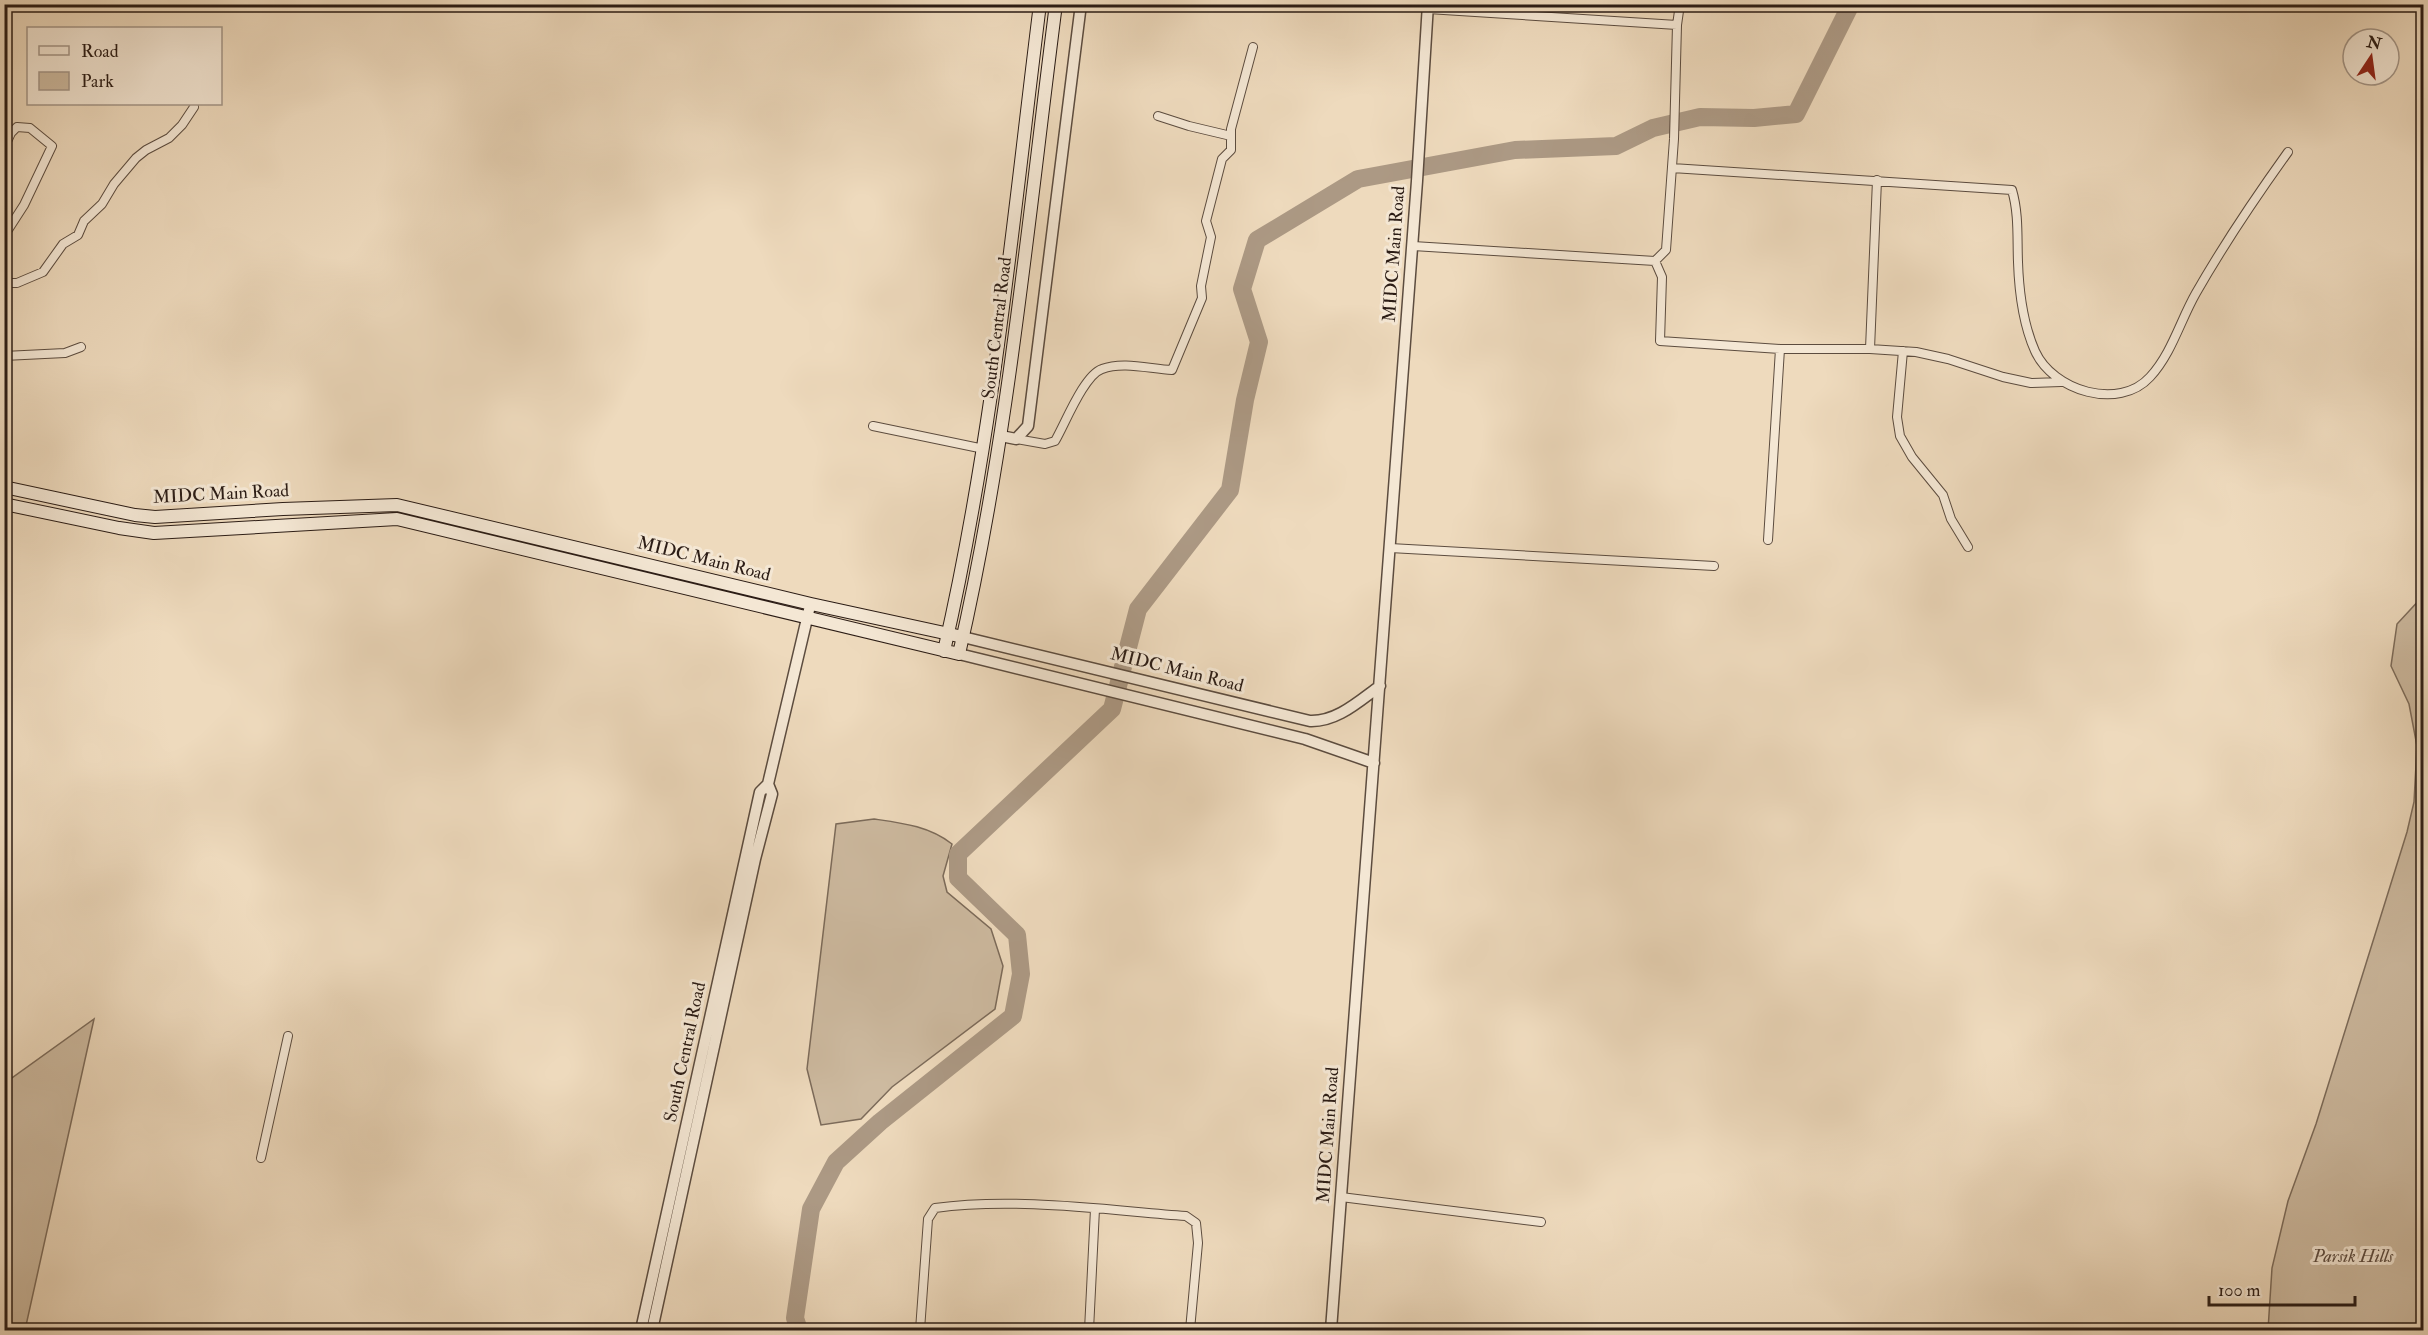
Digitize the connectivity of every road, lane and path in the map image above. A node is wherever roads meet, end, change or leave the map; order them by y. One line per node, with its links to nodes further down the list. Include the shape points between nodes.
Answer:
1 (1041, 4): 7 (main road, South Central Road)
2 (1056, 4): 8 (main road, South Central Road)
3 (1081, 4): 29 (street, via 1028,426)
4 (1680, 4): 6 (street)
5 (1428, 7): 6 (street); 18 (street, MIDC Main Road)
6 (1677, 25): 15 (street)
7 (1036, 37): 8 (main road); 30 (main road, South Central Road)
8 (1052, 39): 28 (main road, South Central Road)
9 (1253, 47): 12 (street)
10 (195, 107): 20 (street, via 169,138 136,158 84,222 78,235 63,244 43,272 17,283)
11 (1158, 116): 12 (street)
12 (1232, 136): 29 (street, via 1231,150 1222,159 1206,221 1211,237 1202,298 1172,370 1120,366 1100,369 1082,388 1054,441 1045,444)
13 (4, 148): 17 (street, via 18,127 30,128 52,146 24,205)
14 (2288, 152): 26 (street, via 2213,264 2168,352 2150,377 2136,389 2120,394 2076,389)
15 (1672, 168): 16 (street); 19 (street, via 1666,250)
16 (1877, 180): 23 (street); 26 (street, via 2012,190 2018,218 2023,313 2035,353)
17 (4, 236)
18 (1413, 246): 19 (street); 35 (street, MIDC Main Road)
19 (1655, 261): 22 (street, via 1662,276 1659,341)
20 (4, 283)
21 (81, 347): 25 (street, via 65,353)
22 (1780, 349): 23 (street); 33 (street)
23 (1870, 349): 24 (street)
24 (1903, 351): 26 (street, via 1948,359 2031,383); 34 (street, via 1897,417 1900,436 1943,495 1951,519)
25 (4, 356)
26 (2061, 382)
27 (873, 426): 30 (street)
28 (1001, 436): 29 (street); 40 (main road, South Central Road)
29 (1016, 439)
30 (984, 449): 39 (main road, South Central Road)
31 (9, 488): 32 (street); 37 (main road, MIDC Main Road, via 155,517 397,505)
32 (7, 504): 38 (main road, MIDC Main Road, via 154,532 397,519)
33 (1768, 540)
34 (1968, 547)
35 (1390, 548): 36 (street); 43 (street, MIDC Main Road)
36 (1714, 566)
37 (811, 604): 38 (street, South Central Road); 39 (main road, MIDC Main Road)
38 (807, 619): 41 (main road, MIDC Main Road); 45 (street, South Central Road)
39 (948, 634): 40 (main road, MIDC Main Road); 41 (main road, South Central Road)
40 (963, 637): 42 (main road, South Central Road); 43 (street, MIDC Main Road, via 1310,721 1323,721)
41 (944, 651): 42 (main road, MIDC Main Road)
42 (959, 654): 44 (street, MIDC Main Road, via 1305,739)
43 (1380, 686): 44 (street, MIDC Main Road)
44 (1374, 763): 48 (street, MIDC Main Road)
45 (768, 784): 51 (street, South Central Road, via 757,803); 52 (street, South Central Road, via 772,794)
46 (288, 1036): 47 (street)
47 (261, 1158)
48 (1341, 1197): 50 (street); 56 (street, MIDC Main Road)
49 (1095, 1209): 53 (street, via 1043,1205 935,1208 928,1219); 54 (street); 55 (street, via 1186,1216 1196,1223 1198,1243)
50 (1541, 1222)
51 (641, 1330)
52 (652, 1330)
53 (920, 1330)
54 (1089, 1330)
55 (1190, 1330)
56 (1331, 1330)

